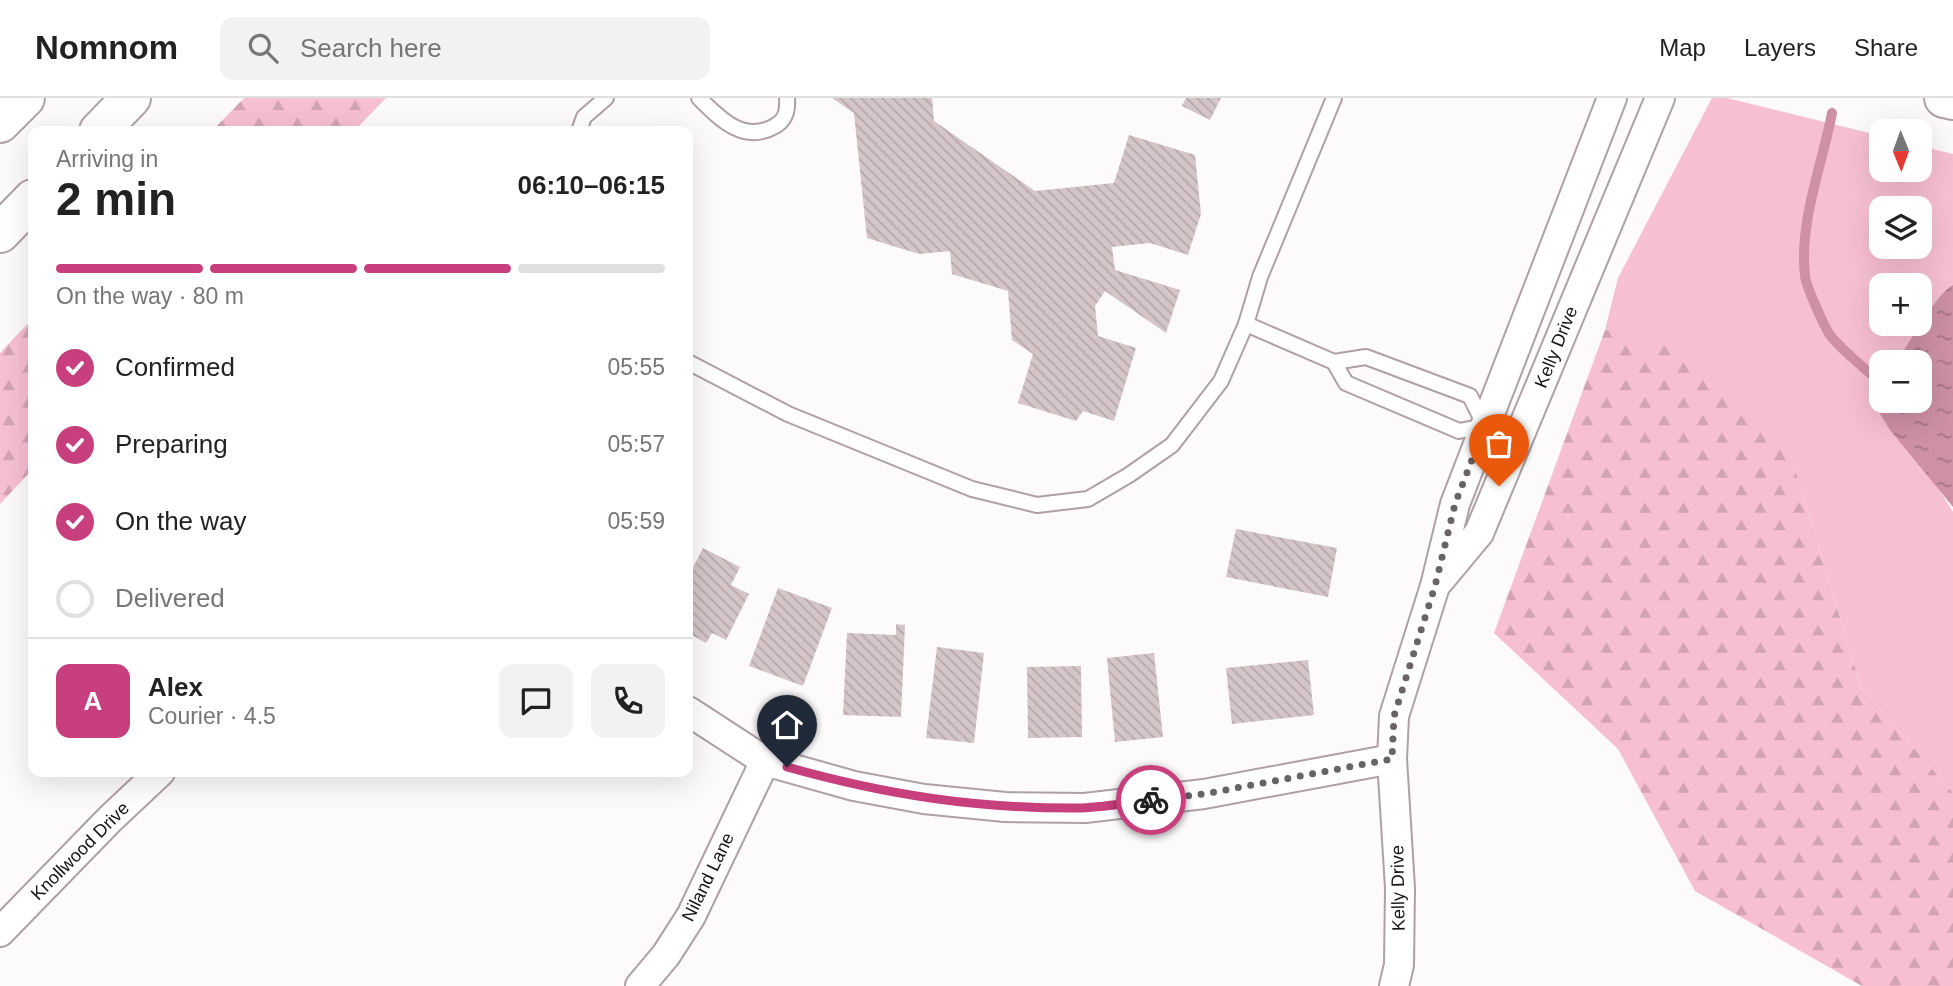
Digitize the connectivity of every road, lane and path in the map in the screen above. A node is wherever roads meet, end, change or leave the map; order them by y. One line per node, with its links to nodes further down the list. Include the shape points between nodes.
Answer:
1 (25, 98): 11 (main road)
2 (131, 98): 12 (main road)
3 (606, 98): 13 (lane, via 584,117)
4 (699, 98): 5 (lane, via 717,117 754,134 780,124 788,112)
5 (787, 98)
6 (1334, 98): 16 (lane, via 1260,277)
7 (1612, 98): 19 (street, Kelly Drive)
8 (1660, 98): 20 (street, Kelly Drive)
9 (1944, 98): 10 (main road)
10 (1953, 100)
11 (0, 123)
12 (104, 126)
13 (581, 126)
14 (28, 204): 15 (main road)
15 (0, 233)
16 (1246, 324): 17 (lane); 18 (lane, via 1221,381 1172,445 1088,499 1037,505 972,489 788,414)
17 (1334, 362): 19 (lane, via 1346,383 1459,431); 19 (lane, via 1366,357 1469,396)
18 (693, 365)
19 (1485, 426): 20 (lane); 21 (street, Kelly Drive, via 1455,504)
20 (1518, 439): 21 (street, Kelly Drive, via 1479,533)
21 (1435, 586): 23 (street, Kelly Drive, via 1394,716)
22 (693, 714): 24 (street)
23 (1392, 759): 24 (street, via 1204,794 1085,808 924,799 854,786); 28 (street, Kelly Drive, via 1400,888 1399,965)
24 (765, 761): 27 (street, Niland Lane, via 691,916)
25 (155, 777): 26 (street, Knollwood Drive)
26 (0, 932)
27 (640, 986)
28 (1394, 986)

